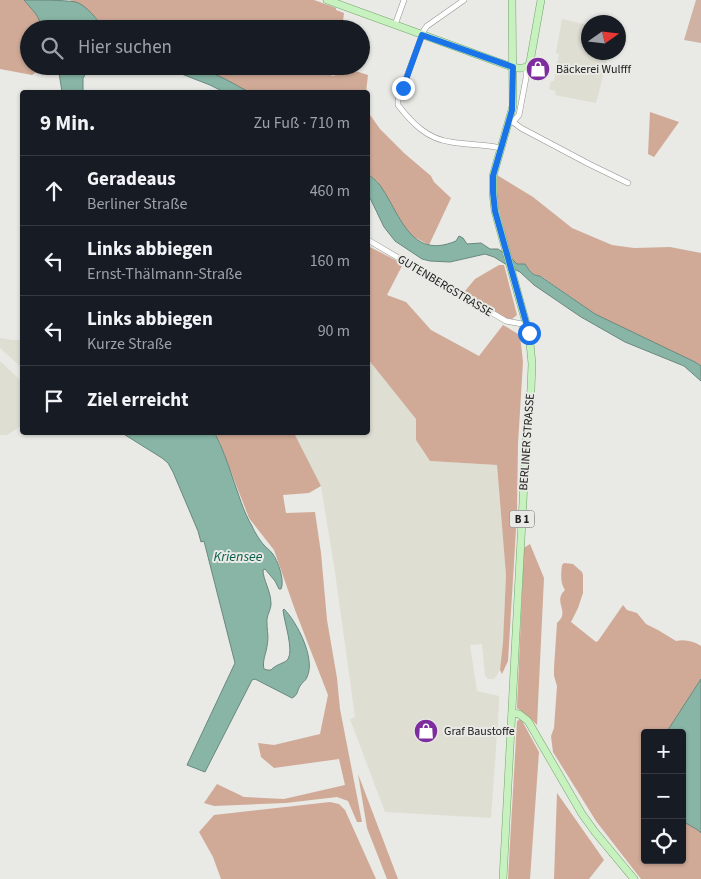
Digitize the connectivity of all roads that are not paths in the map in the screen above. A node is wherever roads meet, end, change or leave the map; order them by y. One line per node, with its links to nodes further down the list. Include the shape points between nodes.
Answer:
1 (327, 0): 6 (main road)
2 (404, 0): 6 (street)
3 (464, 0): 7 (street, via 427,26)
4 (512, 0): 8 (main road, BERLINER STRASSE / B 1)
5 (541, 0): 9 (main road, via 530,62)
6 (395, 25): 7 (main road)
7 (422, 35): 8 (main road); 11 (street, via 398,105 425,133 435,138)
8 (513, 67): 9 (main road); 10 (main road, BERLINER STRASSE / B 1)
9 (526, 68): 10 (street, via 519,115)
10 (511, 122): 11 (main road, BERLINER STRASSE / B 1); 12 (street)
11 (501, 148): 14 (main road, BERLINER STRASSE / B 1, via 493,176 495,211)
12 (628, 183)
13 (370, 241): 14 (street, GUTENBERGSTRASSE, via 495,316 513,323)
14 (526, 323): 15 (main road, BERLINER STRASSE / B 1, via 532,373)
15 (512, 713): 16 (main road, B 1); 17 (main road, via 528,721 582,814)
16 (503, 879)
17 (634, 879)

